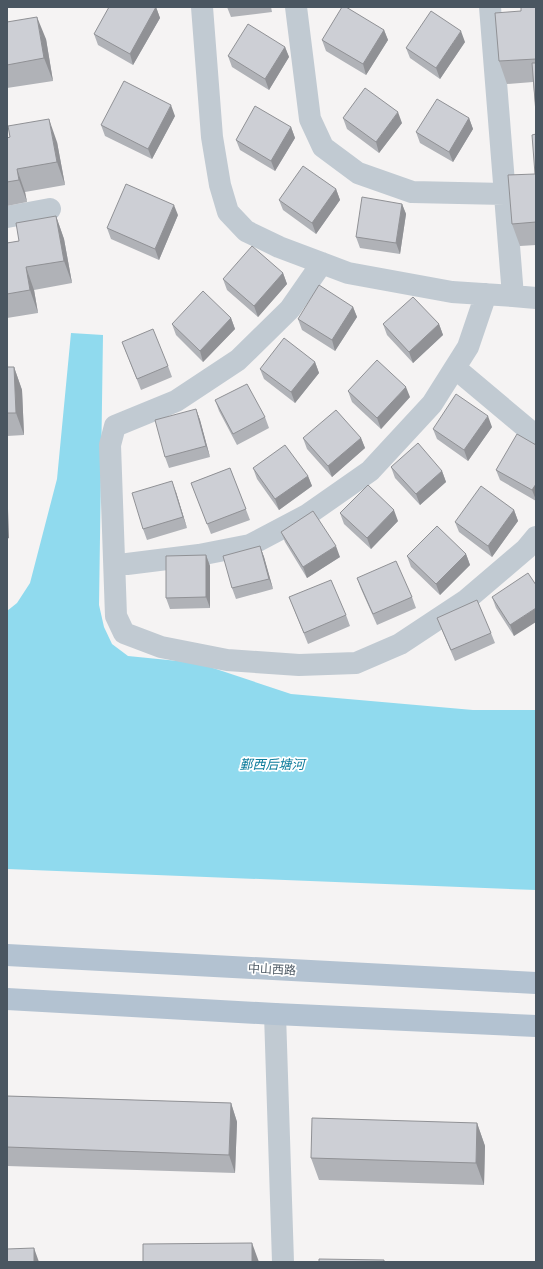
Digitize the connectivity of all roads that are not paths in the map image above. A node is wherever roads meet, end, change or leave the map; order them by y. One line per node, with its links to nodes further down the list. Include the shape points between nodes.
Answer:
1 (202, 7): 7 (street, via 212,138 228,212 246,231)
2 (296, 7): 4 (street, via 310,119 323,147 358,173 412,192)
3 (490, 7): 4 (street)
4 (505, 194): 9 (street)
5 (50, 209): 6 (street)
6 (7, 217)
7 (322, 264): 8 (street, via 355,274 452,292); 13 (street, via 290,309 238,360 176,401 115,426 110,445 116,616 124,633 161,647 227,660 299,665 356,662 400,644 466,601 526,549)
8 (486, 294): 9 (street); 11 (street, via 468,347)
9 (513, 296): 10 (street)
10 (536, 298)
11 (454, 368): 12 (street); 14 (street, via 432,404 370,470 307,515 250,545 199,555)
12 (536, 436)
13 (536, 537)
14 (127, 564)
15 (7, 955): 16 (main road, 中山西路)
16 (536, 983)
17 (7, 999): 18 (main road)
18 (275, 1014): 19 (main road); 20 (street)
19 (536, 1026)
20 (283, 1262)

